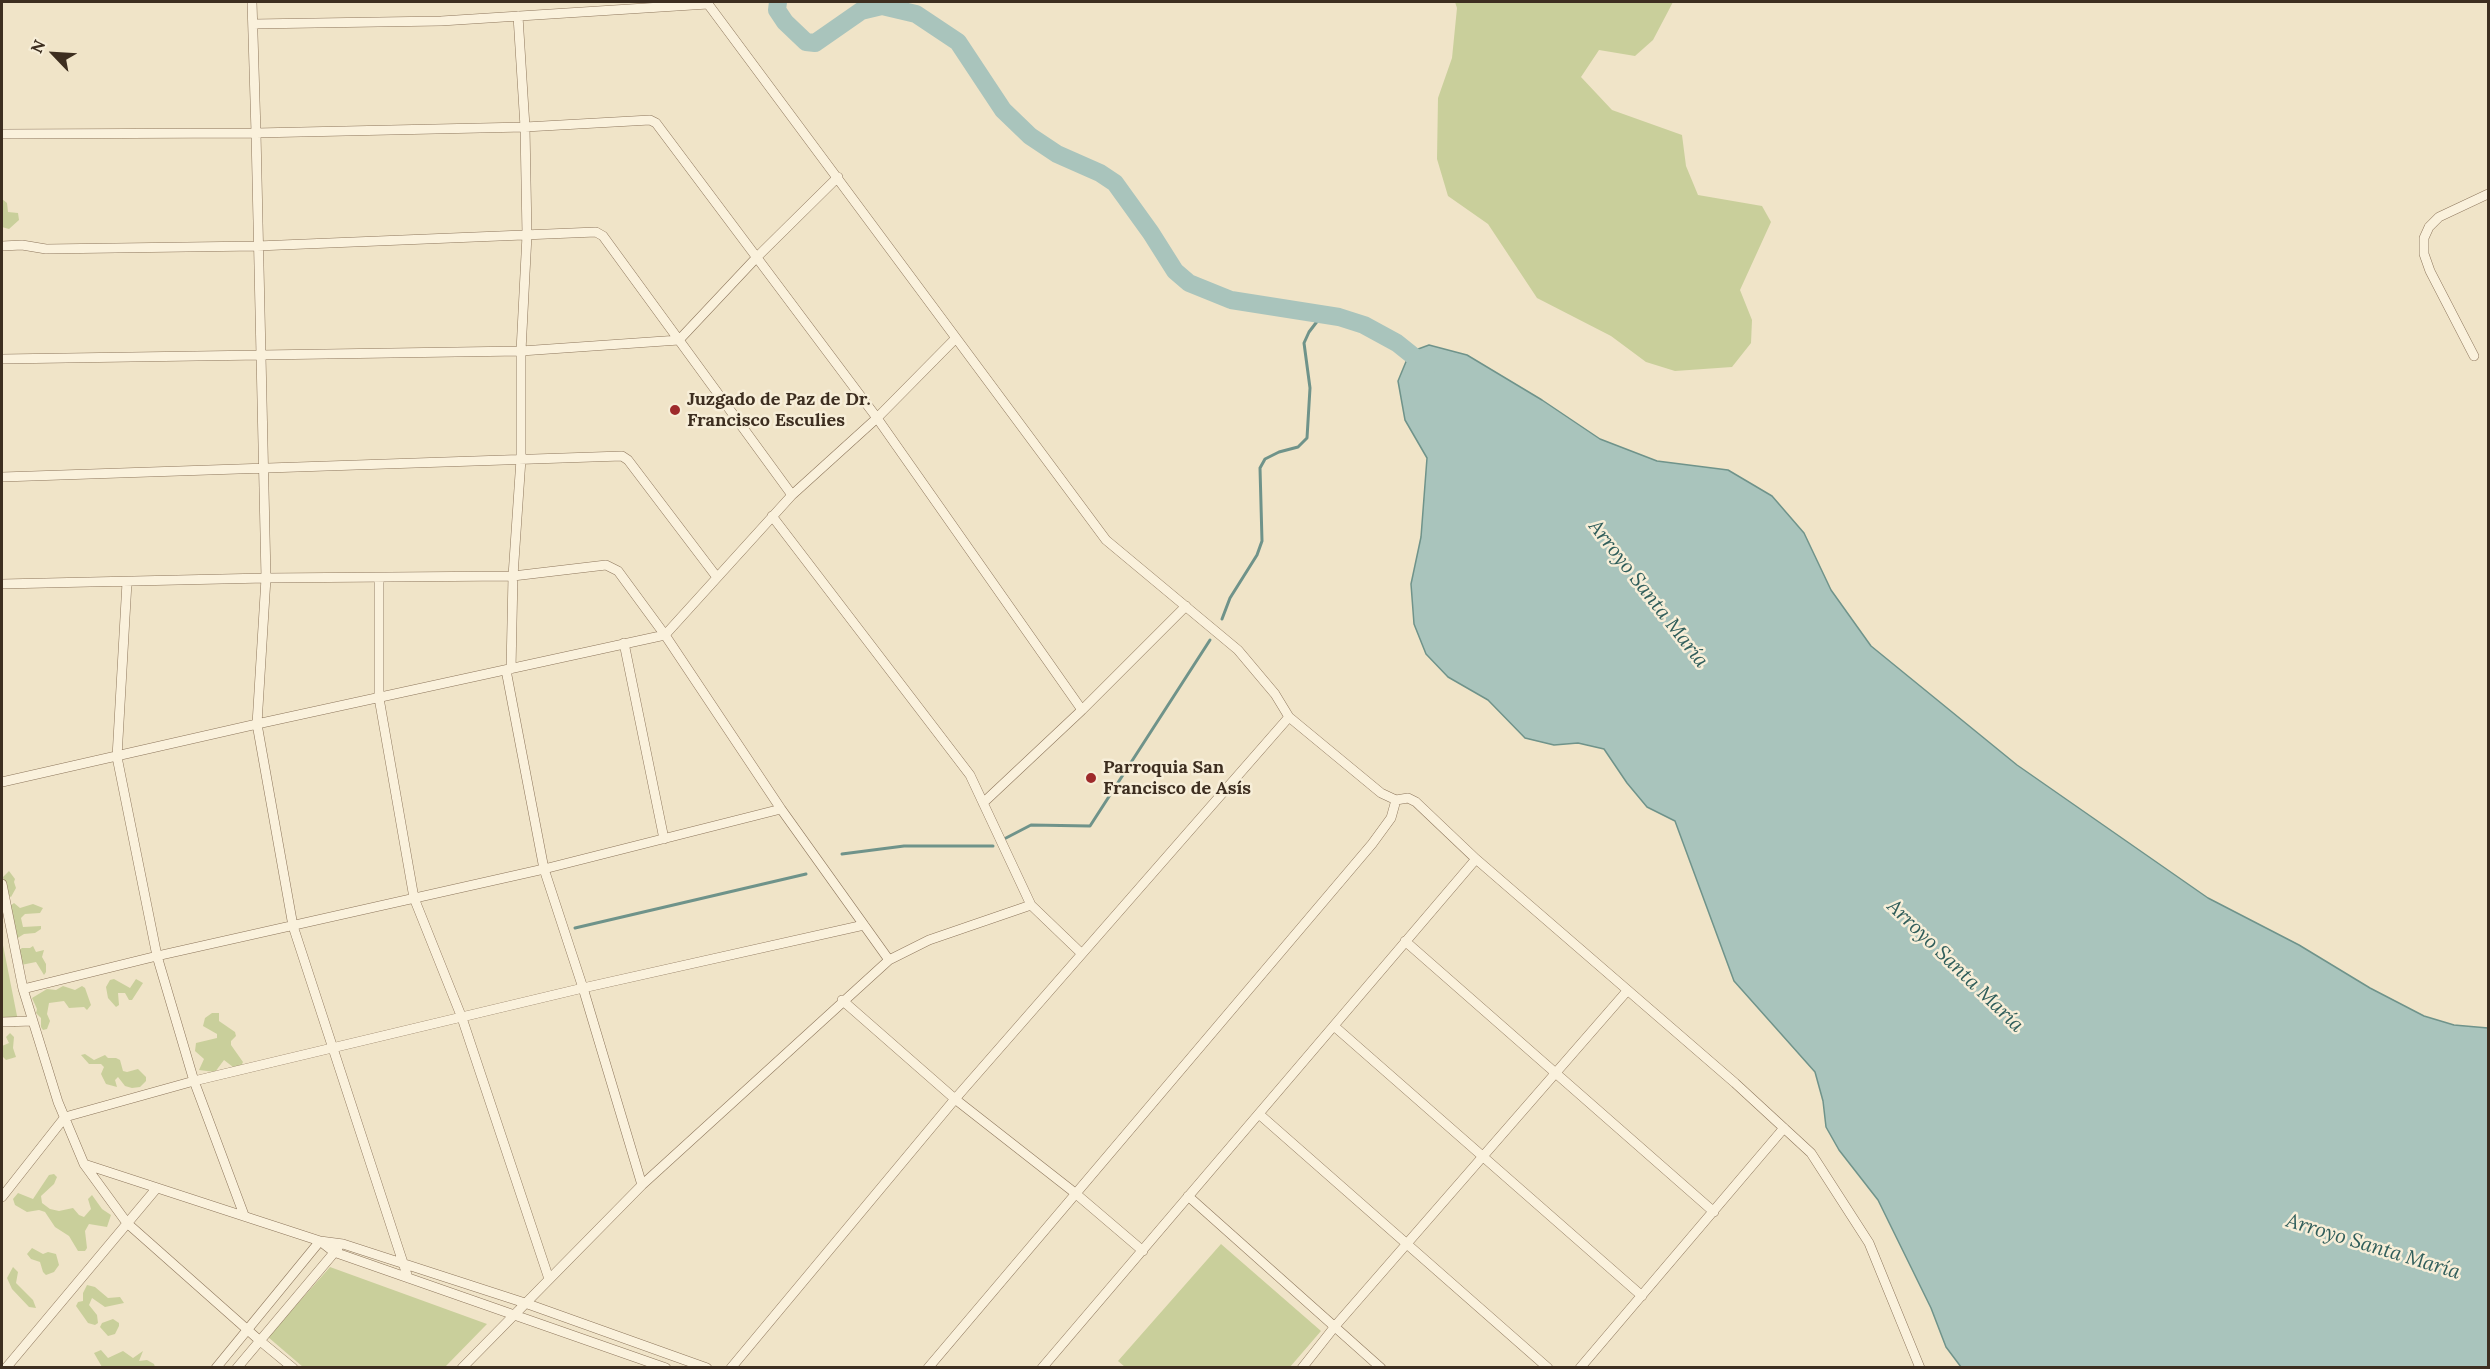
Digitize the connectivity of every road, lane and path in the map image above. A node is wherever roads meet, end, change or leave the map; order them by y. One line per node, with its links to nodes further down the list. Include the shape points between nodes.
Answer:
1 (252, 2): 3 (street)
2 (518, 16): 3 (street); 4 (street); 7 (street, via 708,4)
3 (253, 24): 5 (street)
4 (525, 127): 5 (street); 9 (street); 12 (street, via 650,120 656,123)
5 (256, 133): 6 (street); 11 (street)
6 (2, 134)
7 (838, 177): 12 (street); 13 (street)
8 (2488, 194): 17 (street, via 2439,217 2424,238 2430,271)
9 (527, 235): 11 (street); 14 (street, via 596,232 603,236); 15 (street)
10 (2, 246): 11 (street)
11 (257, 246): 16 (street)
12 (757, 257): 14 (street); 19 (street)
13 (956, 339): 19 (street); 31 (street, via 1106,540)
14 (679, 340): 15 (street); 23 (street)
15 (521, 351): 16 (street); 20 (street)
16 (261, 356): 18 (street); 21 (street)
17 (2474, 356)
18 (2, 359)
19 (877, 418): 23 (street); 36 (street)
20 (521, 459): 21 (street); 25 (street); 26 (street, via 622,456)
21 (264, 468): 22 (street); 27 (street)
22 (2, 477)
23 (792, 495): 24 (street)
24 (772, 516): 26 (street); 42 (street, via 970,775)
25 (513, 576): 28 (street); 32 (street, via 606,565 618,571); 34 (street)
26 (716, 576): 32 (street)
27 (266, 578): 28 (street); 29 (street); 38 (street)
28 (379, 578): 35 (street)
29 (127, 582): 30 (street); 39 (street)
30 (2, 584)
31 (1186, 606): 36 (street); 37 (street, via 1251,663)
32 (665, 635): 33 (street); 43 (street)
33 (624, 644): 34 (street); 44 (street)
34 (509, 669): 35 (street); 46 (street)
35 (379, 698): 38 (street); 48 (street)
36 (1082, 710): 42 (street)
37 (1289, 717): 41 (street, via 1360,777); 53 (street)
38 (257, 724): 39 (street); 51 (street)
39 (117, 757): 40 (street); 54 (street)
40 (2, 782)
41 (1396, 800): 45 (street, via 1408,798 1416,802); 75 (street, via 1391,818 1372,844)
42 (983, 803): 49 (street)
43 (781, 809): 44 (street); 50 (street)
44 (664, 839): 46 (street)
45 (1476, 859): 52 (street); 58 (street)
46 (544, 869): 48 (street); 56 (street)
47 (2, 884): 57 (street)
48 (414, 898): 51 (street); 60 (street)
49 (1031, 905): 53 (street); 55 (street, via 929,940)
50 (864, 925): 55 (street); 56 (street)
51 (293, 926): 54 (street); 64 (street)
52 (1405, 941): 63 (street); 65 (street)
53 (1081, 953): 67 (street)
54 (157, 956): 57 (street); 66 (street)
55 (889, 960): 59 (street)
56 (583, 988): 60 (street); 73 (street)
57 (23, 989): 61 (street)
58 (1627, 991): 65 (street); 70 (street)
59 (842, 1000): 67 (street); 73 (street)
60 (462, 1018): 64 (street); 88 (street)
61 (33, 1021): 62 (street); 69 (street)
62 (2, 1022)
63 (1334, 1026): 68 (street); 71 (street)
64 (334, 1049): 66 (street); 86 (street)
65 (1554, 1073): 71 (street); 78 (street)
66 (194, 1081): 69 (street); 79 (street)
67 (955, 1099): 75 (street); 103 (street)
68 (1259, 1114): 76 (street); 82 (street)
69 (65, 1117): 72 (street); 77 (street)
70 (1784, 1128): 78 (street); 109 (street, via 1810,1153 1869,1243)
71 (1482, 1157): 82 (street); 89 (street)
72 (84, 1164): 74 (street); 80 (street)
73 (642, 1185): 88 (street)
74 (156, 1189): 79 (street); 80 (street)
75 (1075, 1193): 84 (street); 104 (street)
76 (1188, 1196): 84 (street); 92 (street)
77 (2, 1197)
78 (1714, 1212): 89 (street)
79 (243, 1215): 81 (street)
80 (127, 1223): 93 (street); 96 (street)
81 (320, 1241): 83 (street); 85 (street); 93 (street)
82 (1408, 1243): 92 (street); 107 (street)
83 (344, 1244): 85 (street); 86 (street)
84 (1143, 1251): 95 (street)
85 (334, 1252): 87 (street); 94 (street)
86 (405, 1264): 87 (street); 90 (street)
87 (408, 1278): 91 (street)
88 (549, 1279): 90 (street)
89 (1642, 1296): 108 (street)
90 (525, 1303): 91 (street); 102 (street)
91 (514, 1314): 100 (street); 101 (street)
92 (1336, 1325): 105 (street); 106 (street)
93 (246, 1329): 94 (street); 97 (street)
94 (259, 1340): 98 (street); 99 (street)
95 (1044, 1367)
96 (6, 1368)
97 (216, 1368)
98 (237, 1368)
99 (293, 1368)
100 (462, 1368)
101 (666, 1368)
102 (707, 1368)
103 (731, 1368)
104 (928, 1368)
105 (1302, 1368)
106 (1381, 1368)
107 (1548, 1368)
108 (1580, 1368)
109 (1920, 1368)

